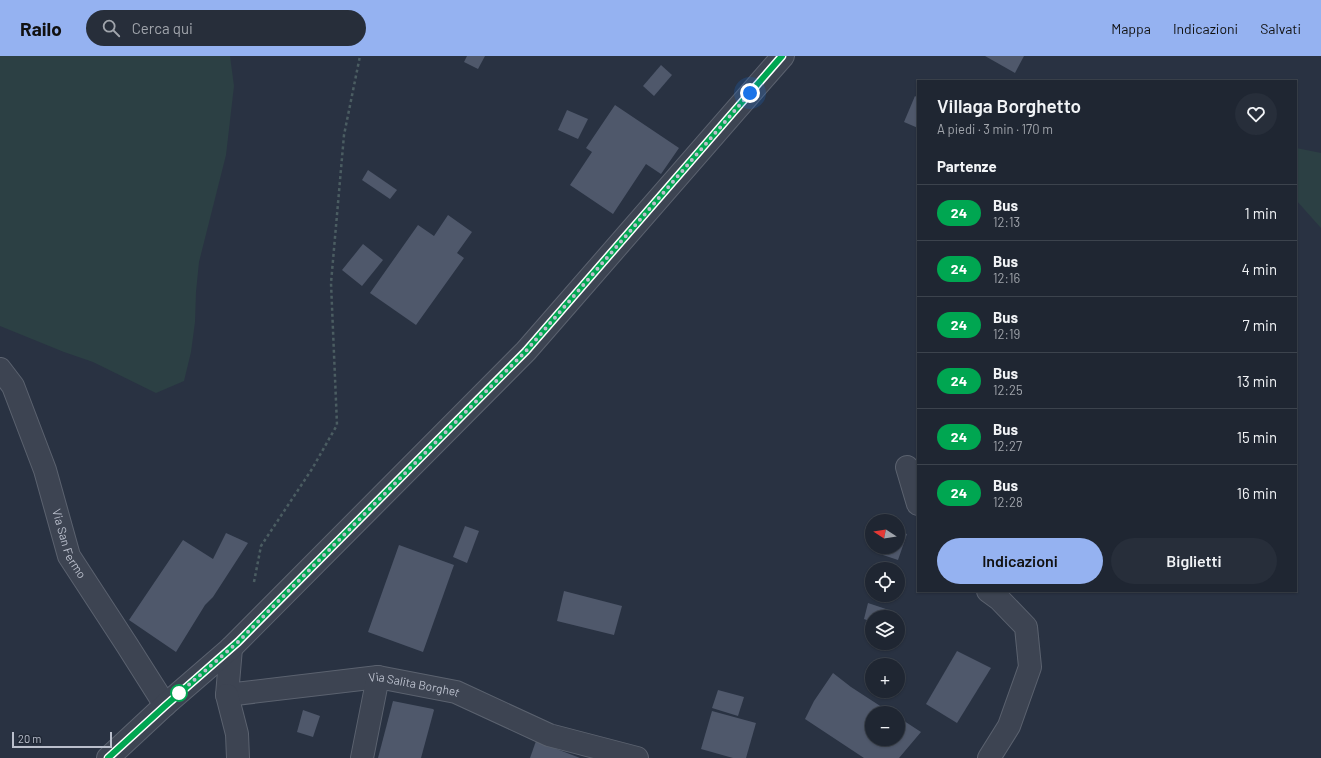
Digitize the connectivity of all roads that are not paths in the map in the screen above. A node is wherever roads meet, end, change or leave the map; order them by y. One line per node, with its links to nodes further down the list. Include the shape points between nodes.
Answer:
1 (782, 56): 6 (street, via 526,351)
2 (0, 370): 9 (street, Via San Fermo, via 13,386 45,470 68,556)
3 (907, 466): 4 (street)
4 (917, 501)
5 (989, 592): 14 (street, via 1026,627 1030,667 1009,726)
6 (231, 648): 8 (street); 9 (street)
7 (378, 677): 8 (street, Via Salita Borghet); 12 (street); 13 (street, Via Salita Borghet, via 456,692 549,735)
8 (227, 695): 11 (street, via 237,734)
9 (165, 706): 10 (street)
10 (108, 758)
11 (238, 758)
12 (362, 758)
13 (637, 758)
14 (989, 758)

